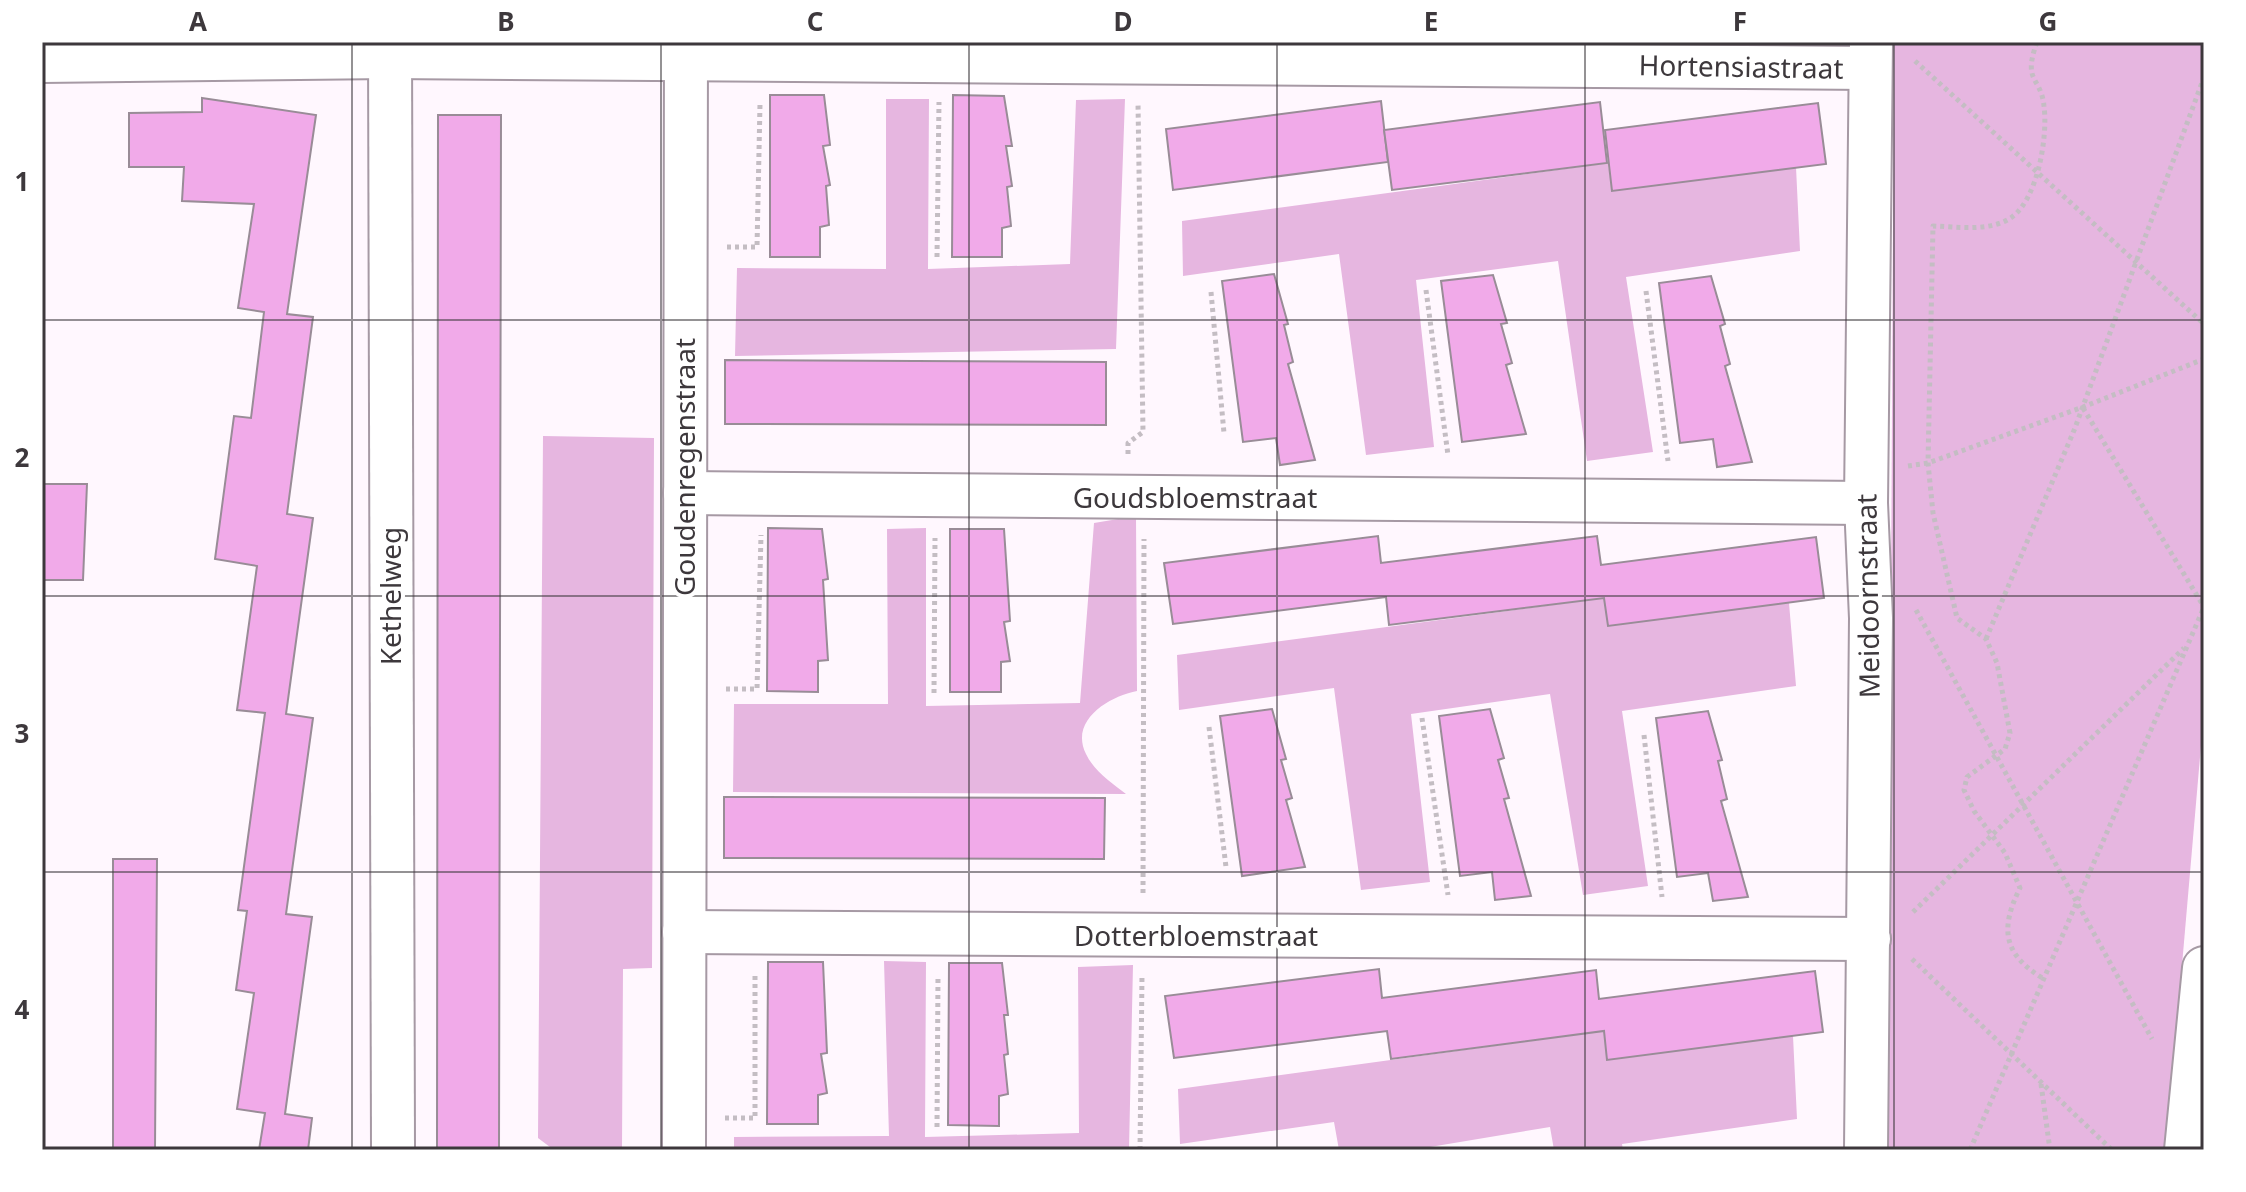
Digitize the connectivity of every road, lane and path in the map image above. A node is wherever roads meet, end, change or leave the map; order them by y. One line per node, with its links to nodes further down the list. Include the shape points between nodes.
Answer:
1 (2037, 42): 10 (path, via 2031,77 2044,103)
2 (390, 49): 3 (street, Hortensiastraat); 6 (street, Hortensiastraat); 58 (street, Kethelweg)
3 (686, 50): 5 (street, Hortensiastraat); 11 (street, Goudenregenstraat)
4 (1883, 55): 8 (street, Hortensiastraat); 10 (path); 22 (street, Meidoornstraat)
5 (760, 58): 7 (street, Hortensiastraat); 11 (path, via 757,247)
6 (42, 61)
7 (940, 62): 8 (street, Hortensiastraat); 12 (path)
8 (1138, 63): 26 (path, via 1143,432 1128,443 1128,489)
9 (2204, 77): 13 (path)
10 (2037, 173): 13 (path); 21 (path, via 2012,216 1979,228 1933,226)
11 (686, 246): 23 (street, Goudenregenstraat)
12 (937, 257)
13 (2136, 263): 17 (path); 19 (path)
14 (1426, 290): 27 (path)
15 (1646, 291): 28 (path)
16 (1211, 292): 20 (path)
17 (2204, 324)
18 (2204, 359): 19 (path)
19 (2083, 407): 21 (path); 30 (path); 31 (path)
20 (1224, 433)
21 (1928, 463): 22 (path); 31 (path, via 1933,513 1957,618)
22 (1866, 487): 28 (street, Goudsbloemstraat); 49 (street, Meidoornstraat)
23 (685, 493): 24 (street, Goudsbloemstraat); 33 (street, Goudenregenstraat)
24 (761, 494): 25 (street, Goudsbloemstraat); 33 (path, via 757,689)
25 (936, 495): 26 (street, Goudsbloemstraat); 34 (path)
26 (1144, 497): 27 (street, Goudsbloemstraat); 46 (path)
27 (1454, 500): 28 (street, Goudsbloemstraat)
28 (1673, 502)
29 (1914, 606): 38 (path)
30 (2204, 607): 32 (path)
31 (1986, 639): 38 (path, via 1997,663 2010,733)
32 (2187, 645): 39 (path); 42 (path)
33 (685, 688): 43 (street, Goudenregenstraat)
34 (934, 693)
35 (1422, 718): 47 (path)
36 (1209, 727): 41 (path)
37 (1644, 735): 48 (path)
38 (1996, 758): 39 (path); 40 (path, via 1967,777 1964,790)
39 (2022, 806): 40 (path); 42 (path)
40 (1991, 836): 49 (path); 52 (path, via 2020,888 2009,912 2011,954)
41 (1226, 867)
42 (2076, 904): 52 (path); 53 (path)
43 (684, 932): 44 (street, Dotterbloemstraat); 57 (street, Goudenregenstraat)
44 (755, 933): 45 (street, Dotterbloemstraat); 57 (path, via 755,1118)
45 (939, 934): 46 (street, Dotterbloemstraat); 56 (path)
46 (1143, 935): 47 (street, Dotterbloemstraat); 59 (path)
47 (1454, 937): 48 (street, Dotterbloemstraat)
48 (1667, 938): 49 (street, Dotterbloemstraat)
49 (1879, 938): 54 (path); 60 (street, Meidoornstraat)
50 (2204, 968): 51 (street)
51 (2204, 975): 64 (street)
52 (2044, 979): 54 (path)
53 (2158, 1051)
54 (2012, 1054): 55 (path); 61 (path)
55 (2041, 1083): 62 (path); 63 (path)
56 (937, 1127)
57 (684, 1134)
58 (393, 1150)
59 (1140, 1150)
60 (1866, 1150)
61 (1970, 1150)
62 (2050, 1150)
63 (2112, 1150)
64 (2186, 1150)

